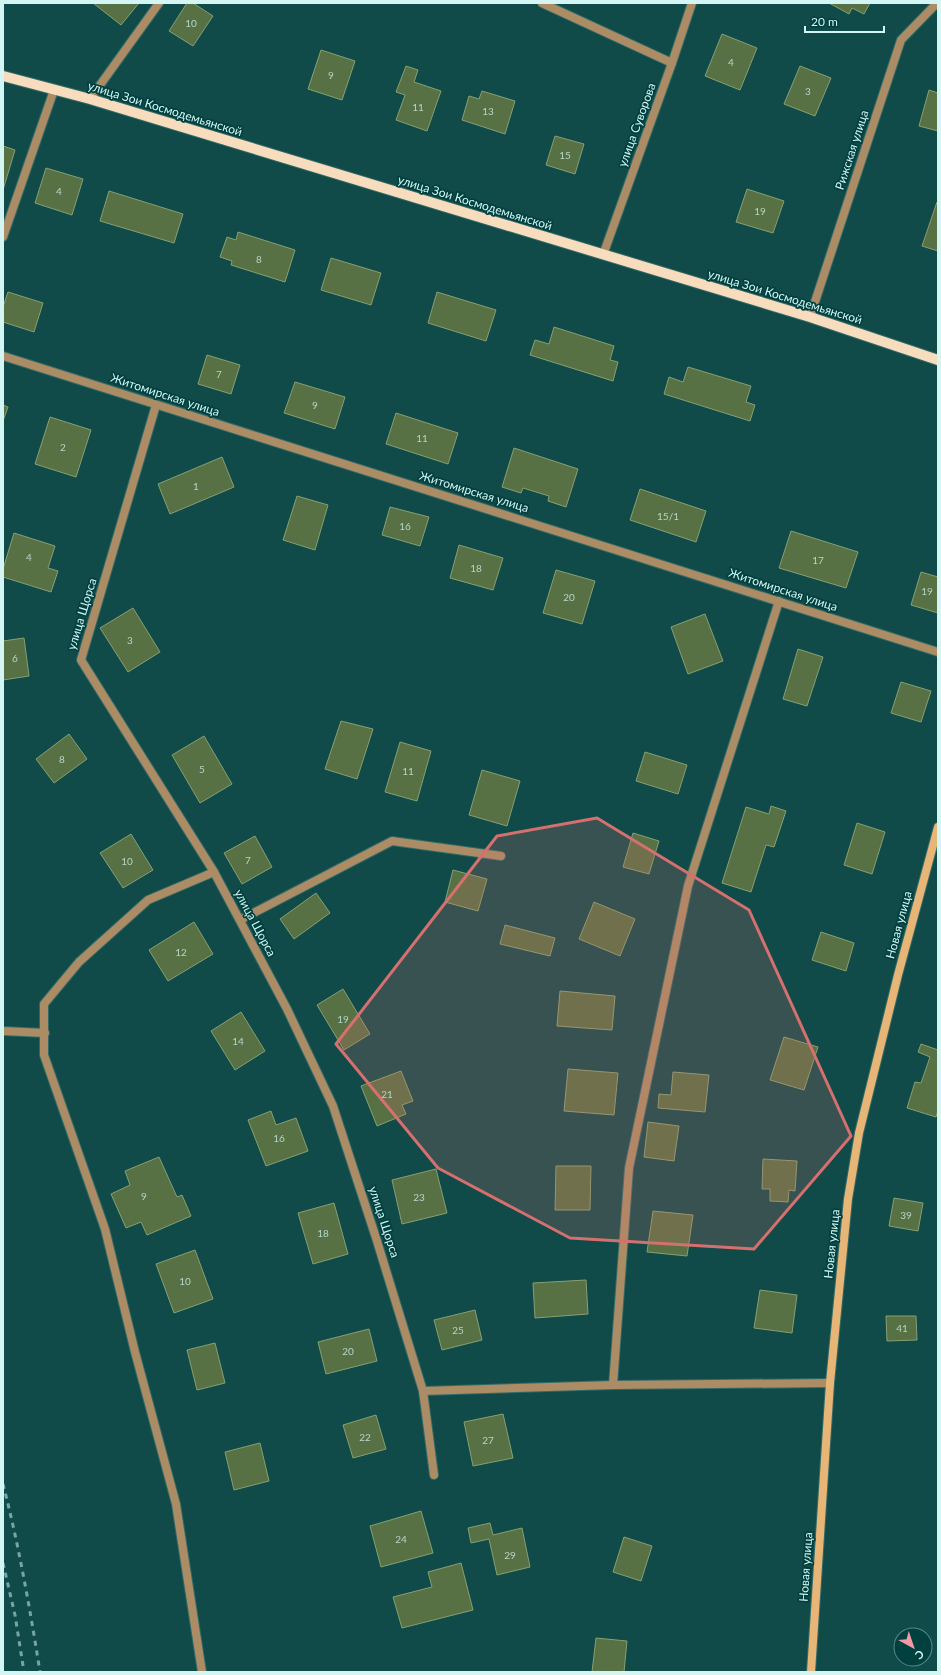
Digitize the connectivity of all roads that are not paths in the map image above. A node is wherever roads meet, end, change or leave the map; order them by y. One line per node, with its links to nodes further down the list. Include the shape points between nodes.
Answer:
1 (159, 3): 8 (street)
2 (542, 3): 5 (street)
3 (692, 3): 5 (street, улица Суворова)
4 (937, 3): 11 (street, Рижская улица, via 901,40)
5 (672, 63): 10 (street, улица Суворова)
6 (3, 76): 7 (main road, улица Зои Космодемьянской)
7 (54, 90): 8 (main road, улица Зои Космодемьянской); 9 (street)
8 (90, 99): 10 (main road, улица Зои Космодемьянской)
9 (3, 237)
10 (603, 255): 11 (main road, улица Зои Космодемьянской)
11 (810, 317): 13 (main road, улица Зои Космодемьянской)
12 (3, 356): 14 (street, Житомирская улица)
13 (938, 360)
14 (156, 405): 15 (street, Житомирская улица); 19 (street, улица Щорса, via 80,660)
15 (779, 601): 16 (street, Житомирская улица); 24 (street, via 688,886 628,1168)
16 (938, 652)
17 (938, 827): 23 (main road, Новая улица, via 859,1132 848,1200)
18 (501, 856): 20 (street, via 392,841)
19 (214, 872): 20 (street, улица Щорса); 22 (street, via 148,900 78,962 44,1004)
20 (240, 920): 25 (street, улица Щорса, via 287,1009 333,1106)
21 (3, 1031): 22 (street)
22 (45, 1033): 27 (street, via 44,1055 105,1229 176,1504)
23 (830, 1383): 24 (street); 28 (main road, Новая улица)
24 (613, 1385): 25 (street)
25 (423, 1391): 26 (street, улица Щорса)
26 (434, 1475)
27 (202, 1672)
28 (811, 1672)

